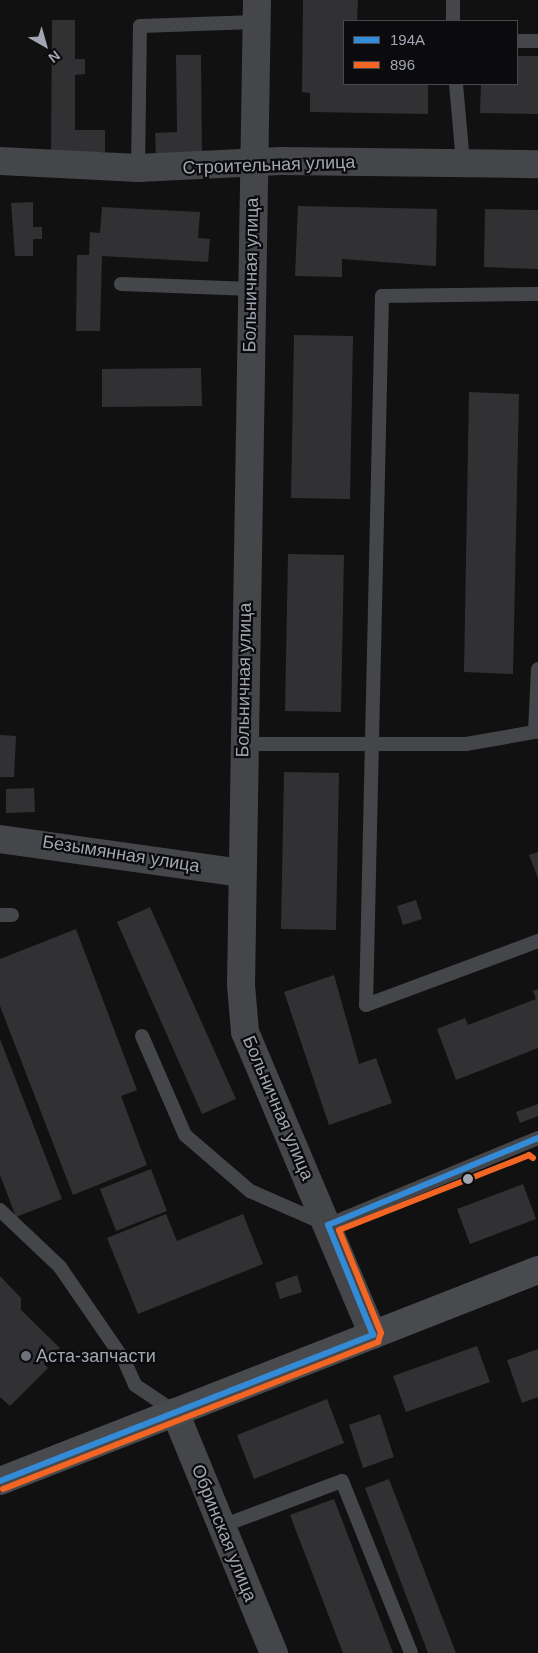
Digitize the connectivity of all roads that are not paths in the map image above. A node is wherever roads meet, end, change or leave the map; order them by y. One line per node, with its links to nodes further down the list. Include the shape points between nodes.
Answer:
1 (453, 0): 3 (lane)
2 (256, 11): 10 (street, Больничная улица); 11 (lane, via 140,26)
3 (452, 20)
4 (518, 41): 5 (lane)
5 (538, 41)
6 (456, 85): 8 (lane)
7 (0, 161): 11 (street, Строительная улица)
8 (463, 162): 9 (street, Строительная улица); 10 (street, Строительная улица)
9 (538, 164)
10 (253, 165): 11 (street, Строительная улица); 13 (street, Больничная улица)
11 (138, 168)
12 (121, 284): 13 (lane)
13 (251, 289): 16 (street, Больничная улица)
14 (538, 294): 17 (lane, via 382,296)
15 (538, 669): 17 (lane, via 535,732 466,744)
16 (243, 744): 17 (lane); 19 (street, Больничная улица)
17 (374, 744): 20 (lane, via 366,1004)
18 (0, 838): 19 (street, Безымянная улица)
19 (241, 873): 24 (street, Больничная улица, via 245,1032)
20 (538, 941)
21 (142, 1036): 24 (lane, via 185,1135 250,1191)
22 (535, 1144): 24 (lane)
23 (0, 1210): 27 (lane, via 60,1267 124,1360 135,1385)
24 (328, 1225): 26 (street, Больничная улица)
25 (538, 1270): 26 (main road)
26 (373, 1335): 27 (main road)
27 (175, 1412): 28 (main road); 29 (street, Обринская улица)
28 (0, 1481)
29 (222, 1526): 30 (street, Обринская улица); 31 (lane, via 342,1481)
30 (274, 1653)
31 (411, 1653)

